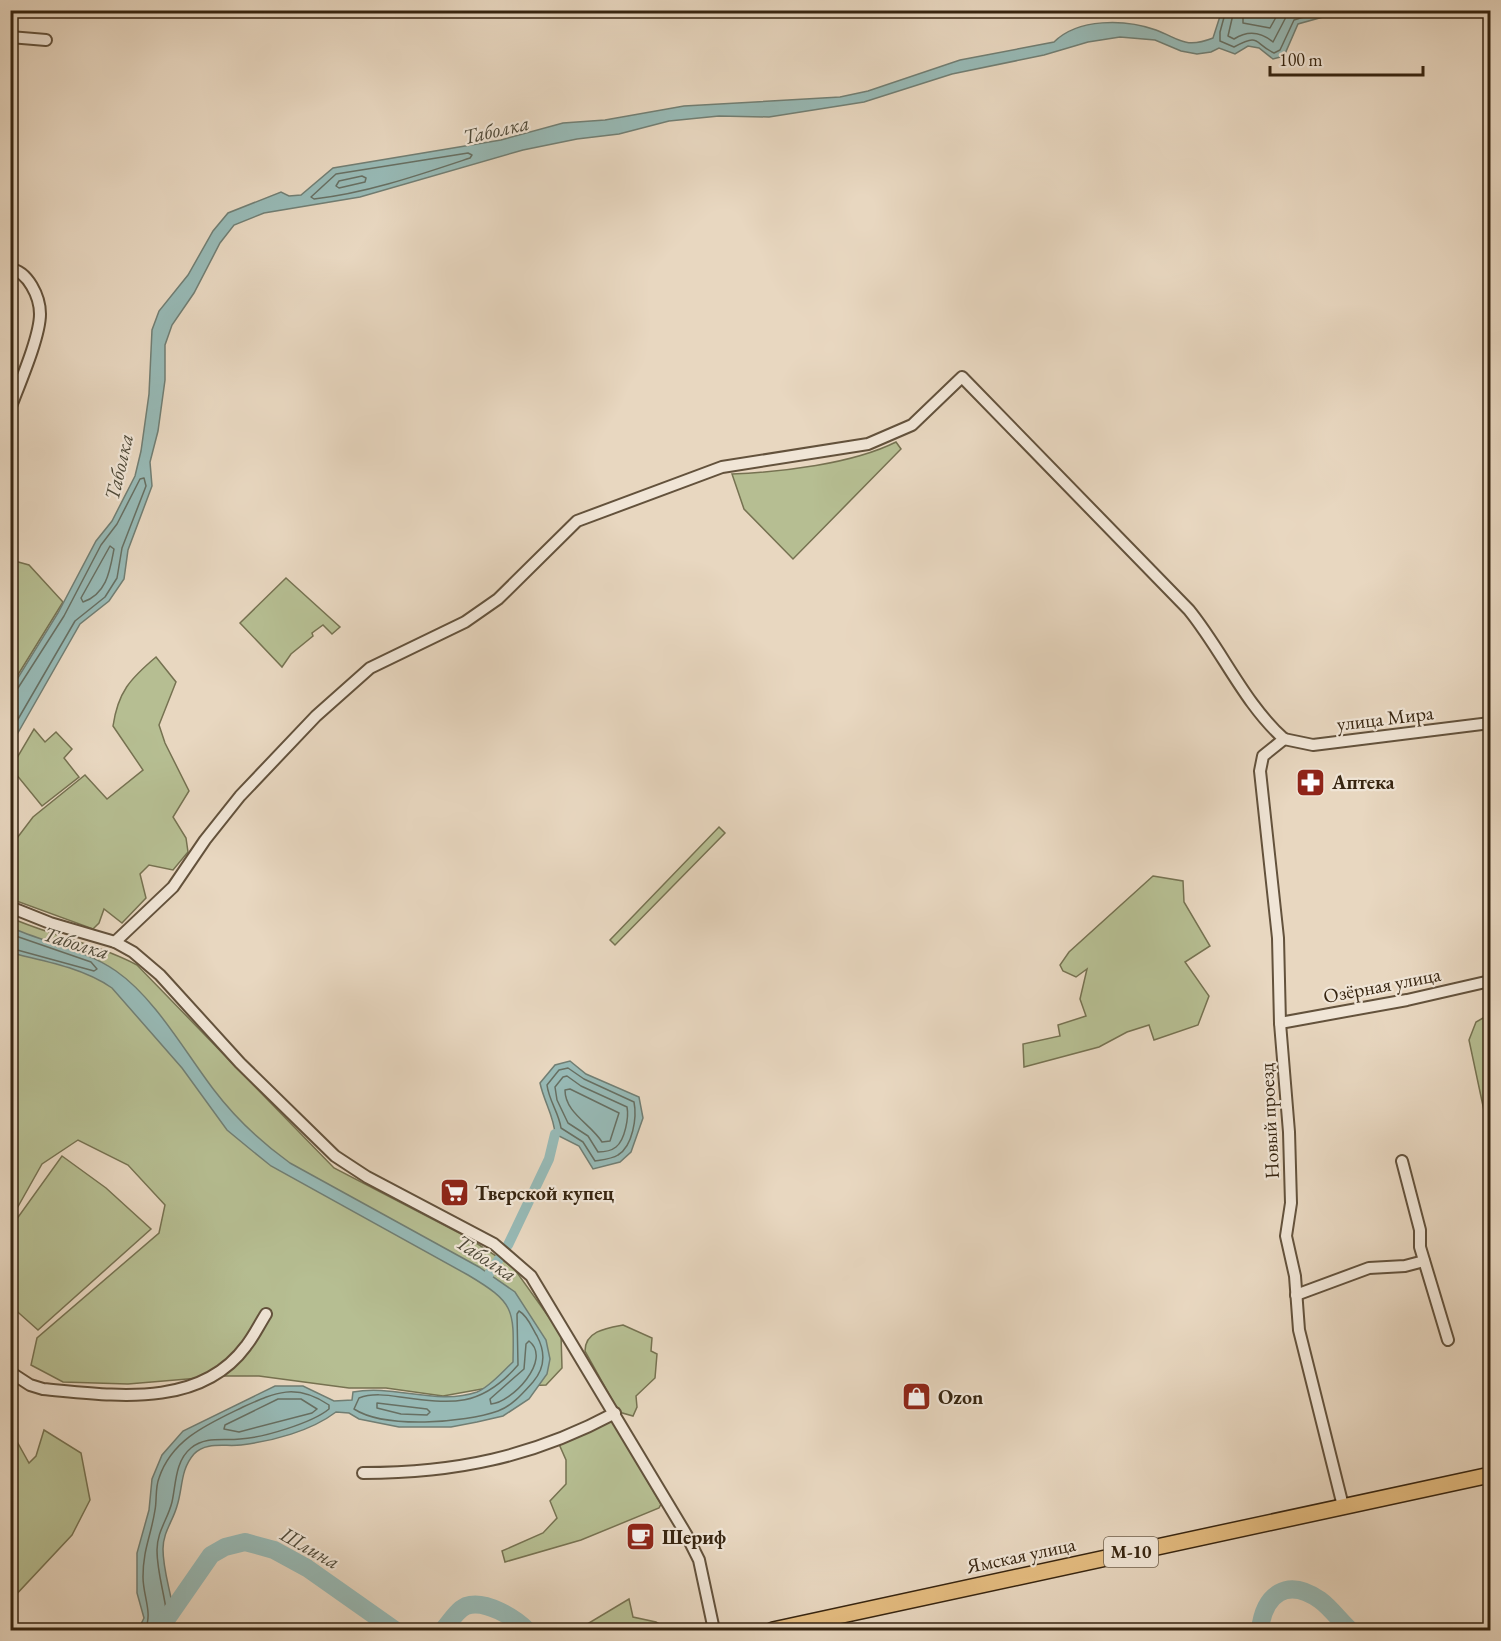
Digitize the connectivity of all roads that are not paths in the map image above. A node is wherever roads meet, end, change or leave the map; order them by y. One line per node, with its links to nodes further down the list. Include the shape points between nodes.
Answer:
1 (10, 37): 2 (street)
2 (46, 40)
3 (10, 269): 4 (street, via 29,282 40,314)
4 (10, 409)
5 (1491, 723): 6 (street, улица Мира, via 1313,745)
6 (1284, 739): 8 (street, via 1261,719 1209,634 1189,610 962,377 912,425 868,444 722,467 577,521 498,599 465,622 370,668 316,716 240,796 174,887); 10 (street, Новый проезд, via 1263,756 1260,771 1278,938)
7 (10, 907): 8 (street)
8 (115, 942): 17 (street, via 160,975 240,1063 335,1156 494,1244 531,1275)
9 (1491, 981): 10 (street, Озёрная улица)
10 (1280, 1023): 13 (street, Новый проезд, via 1290,1156 1291,1203 1286,1236)
11 (1402, 1161): 12 (street)
12 (1424, 1261): 13 (street, via 1369,1268); 15 (street)
13 (1296, 1295): 20 (street, Новый проезд, via 1299,1330)
14 (266, 1314): 16 (street, via 245,1348 217,1372 174,1392 127,1396 43,1389)
15 (1448, 1340)
16 (10, 1372)
17 (615, 1413): 18 (street, via 546,1446 509,1457 448,1468); 21 (street, via 699,1560)
18 (363, 1473)
19 (1491, 1475): 20 (highway, Ямская улица / М-10)
20 (1343, 1506): 22 (highway, Ямская улица / М-10)
21 (714, 1630)
22 (772, 1630)

